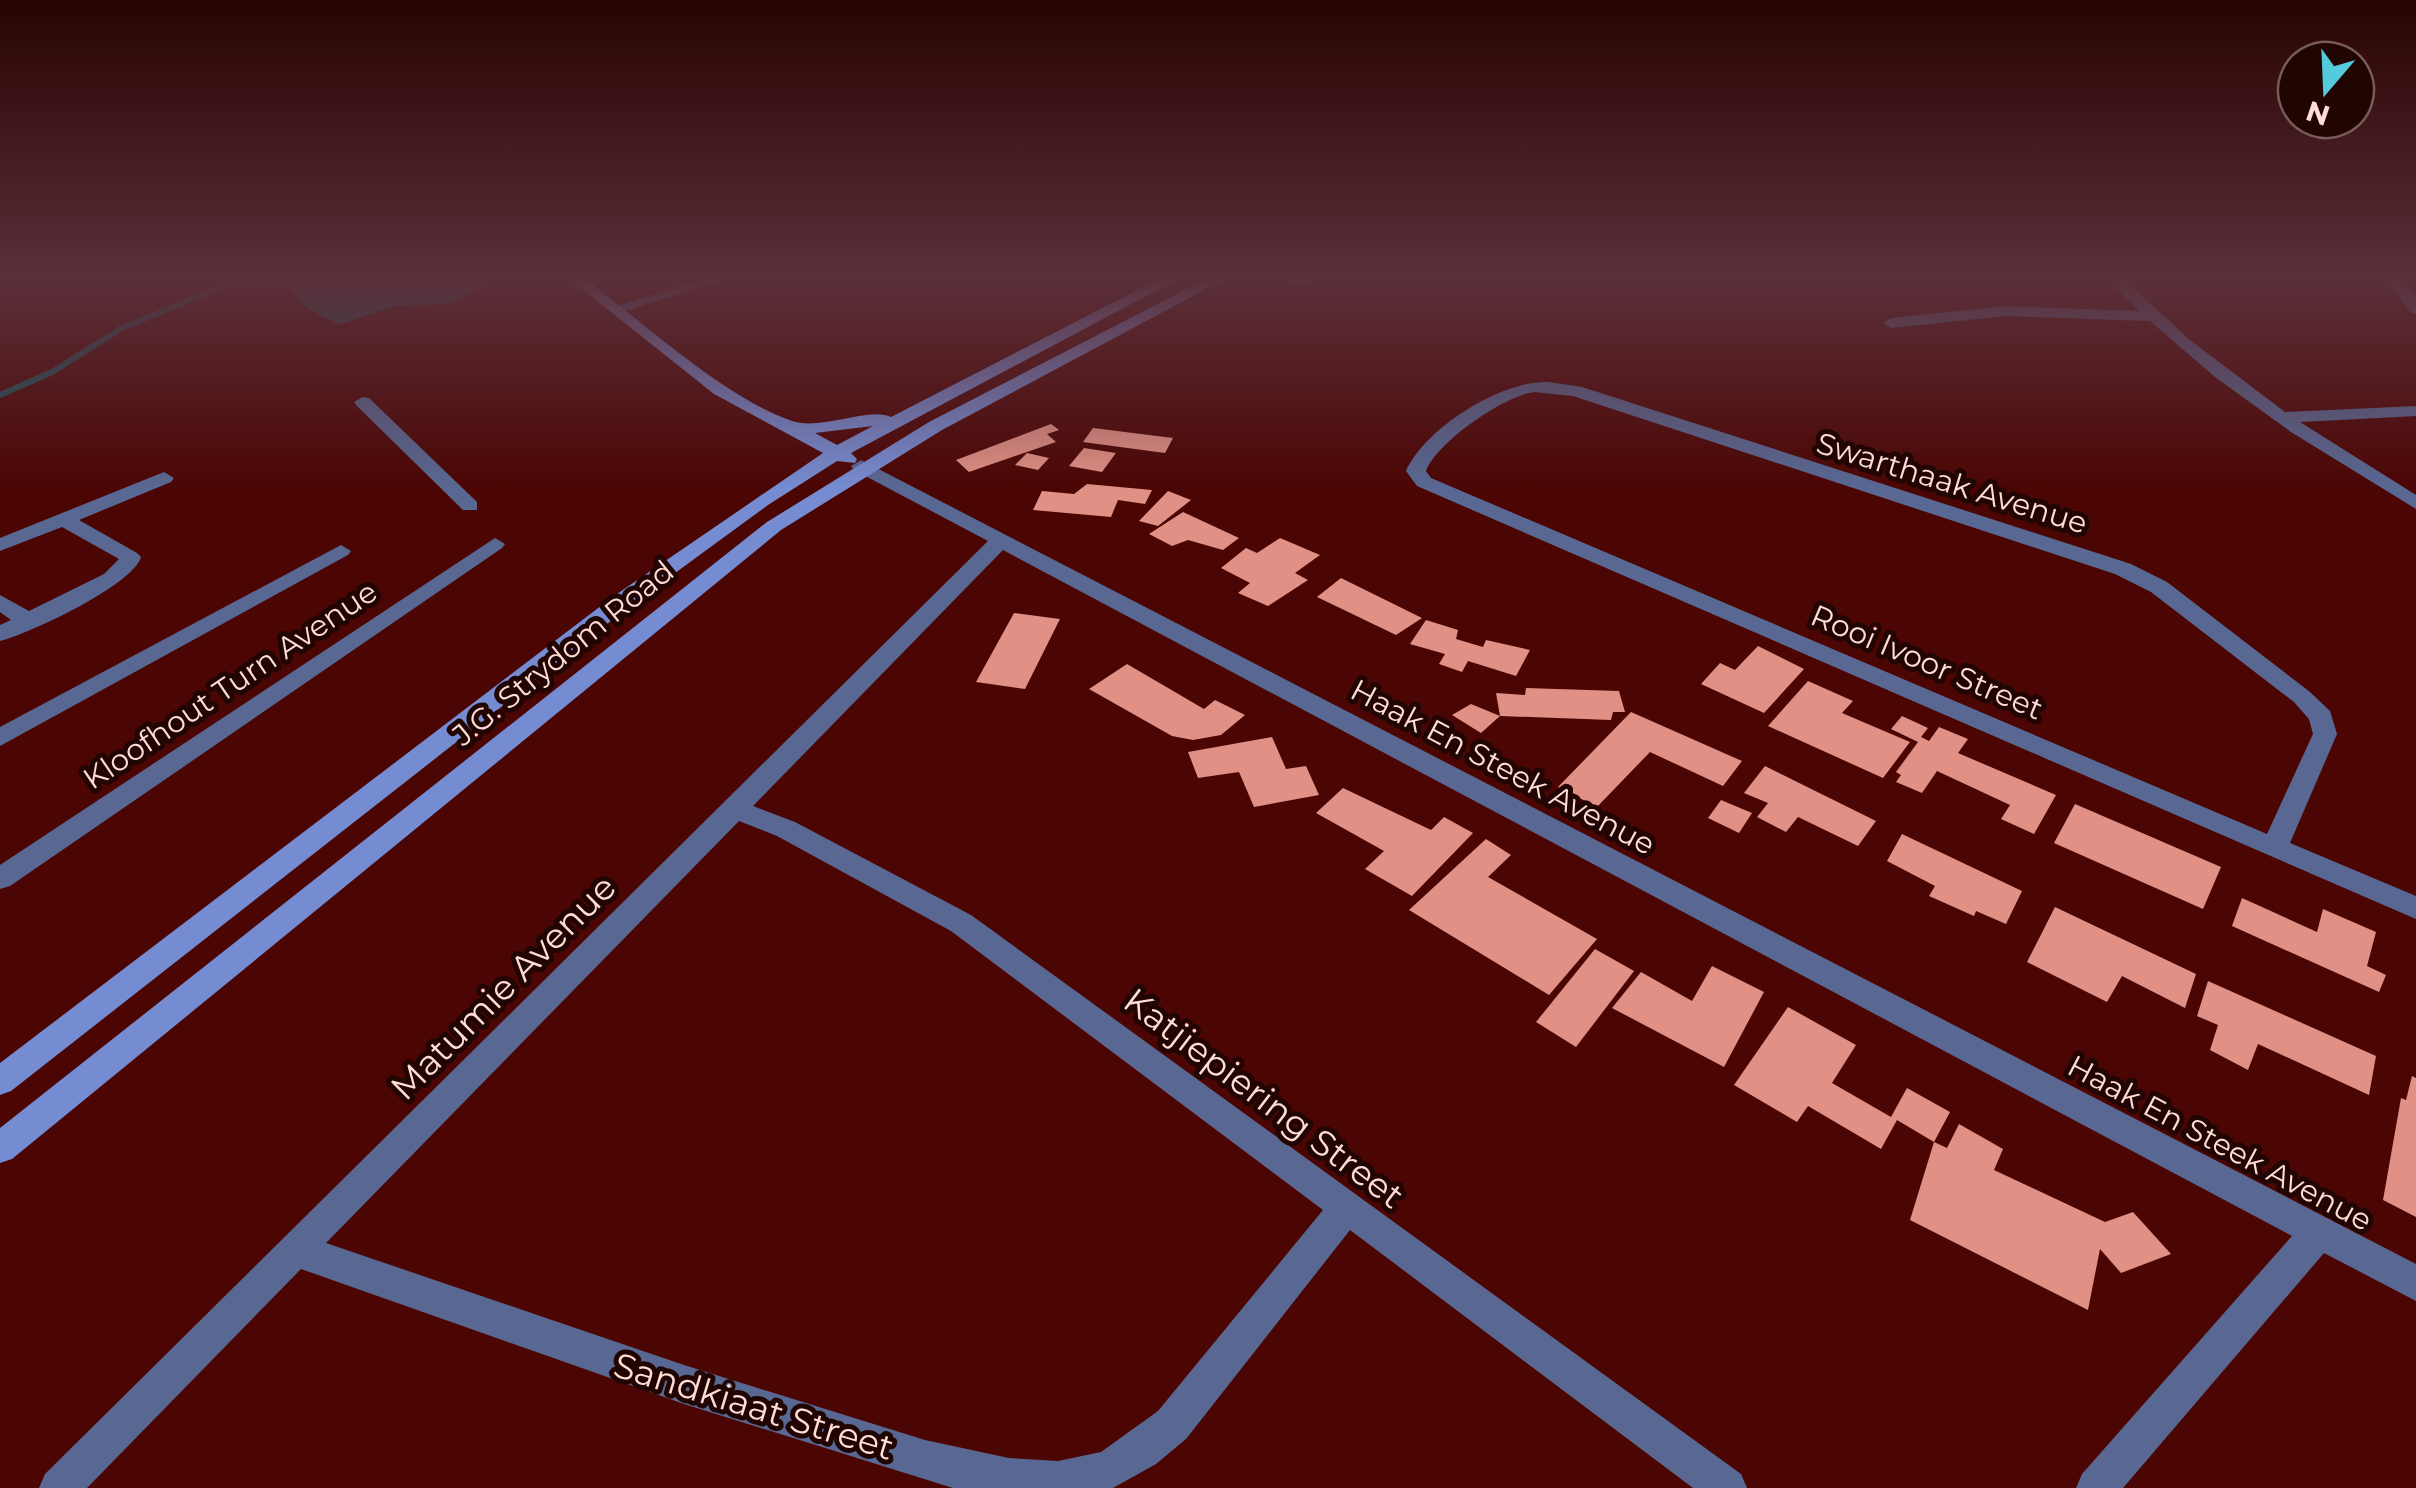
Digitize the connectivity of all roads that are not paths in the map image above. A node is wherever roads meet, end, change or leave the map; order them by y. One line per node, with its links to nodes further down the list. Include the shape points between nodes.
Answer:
1 (666, 349): 9 (street, Haak En Steek Avenue)
2 (1035, 349): 6 (street, J.G. Strydom Road)
3 (1079, 349): 10 (street, J.G. Strydom Road)
4 (2191, 349): 8 (street)
5 (362, 402): 14 (street)
6 (922, 408): 9 (street, via 845,427); 10 (street, J.G. Strydom Road)
7 (2416, 411): 8 (street)
8 (2286, 417): 13 (street)
9 (784, 427): 10 (street, Haak En Steek Avenue)
10 (849, 460): 16 (street, Haak En Steek Avenue); 28 (street, J.G. Strydom Road, via 666,568); 29 (street, J.G. Strydom Road)
11 (1416, 471): 25 (street, Rooi Ivoor Street, via 1424,482); 25 (street, Swarthaak Avenue, via 1432,445 1508,394 1547,386 2123,568 2187,608 2321,717 2323,741)
12 (164, 478): 15 (street)
13 (2416, 503)
14 (470, 506)
15 (62, 519): 18 (street); 21 (street, via 130,557 130,563)
16 (1000, 540): 24 (street, Matumie Avenue); 31 (street, Haak En Steek Avenue)
17 (495, 544): 26 (street, Kloofhout Turn Avenue)
18 (0, 546)
19 (340, 550): 23 (street)
20 (0, 602): 21 (street)
21 (28, 620): 22 (street)
22 (0, 634)
23 (0, 738)
24 (733, 808): 30 (street, Katjiepiering Street, via 935,906); 32 (street, Matumie Avenue)
25 (2274, 848): 27 (street, Rooi Ivoor Street)
26 (0, 879)
27 (2416, 908)
28 (0, 1081)
29 (0, 1148)
30 (1346, 1208): 32 (street, Sandkiaat Street, via 1142,1454 1112,1470 1036,1482 924,1459 651,1377); 35 (street, Katjiepiering Street)
31 (2319, 1232): 33 (street, Haak En Steek Avenue); 36 (street)
32 (296, 1250): 34 (street, Matumie Avenue)
33 (2416, 1283)
34 (59, 1488)
35 (1727, 1488)
36 (2096, 1488)

